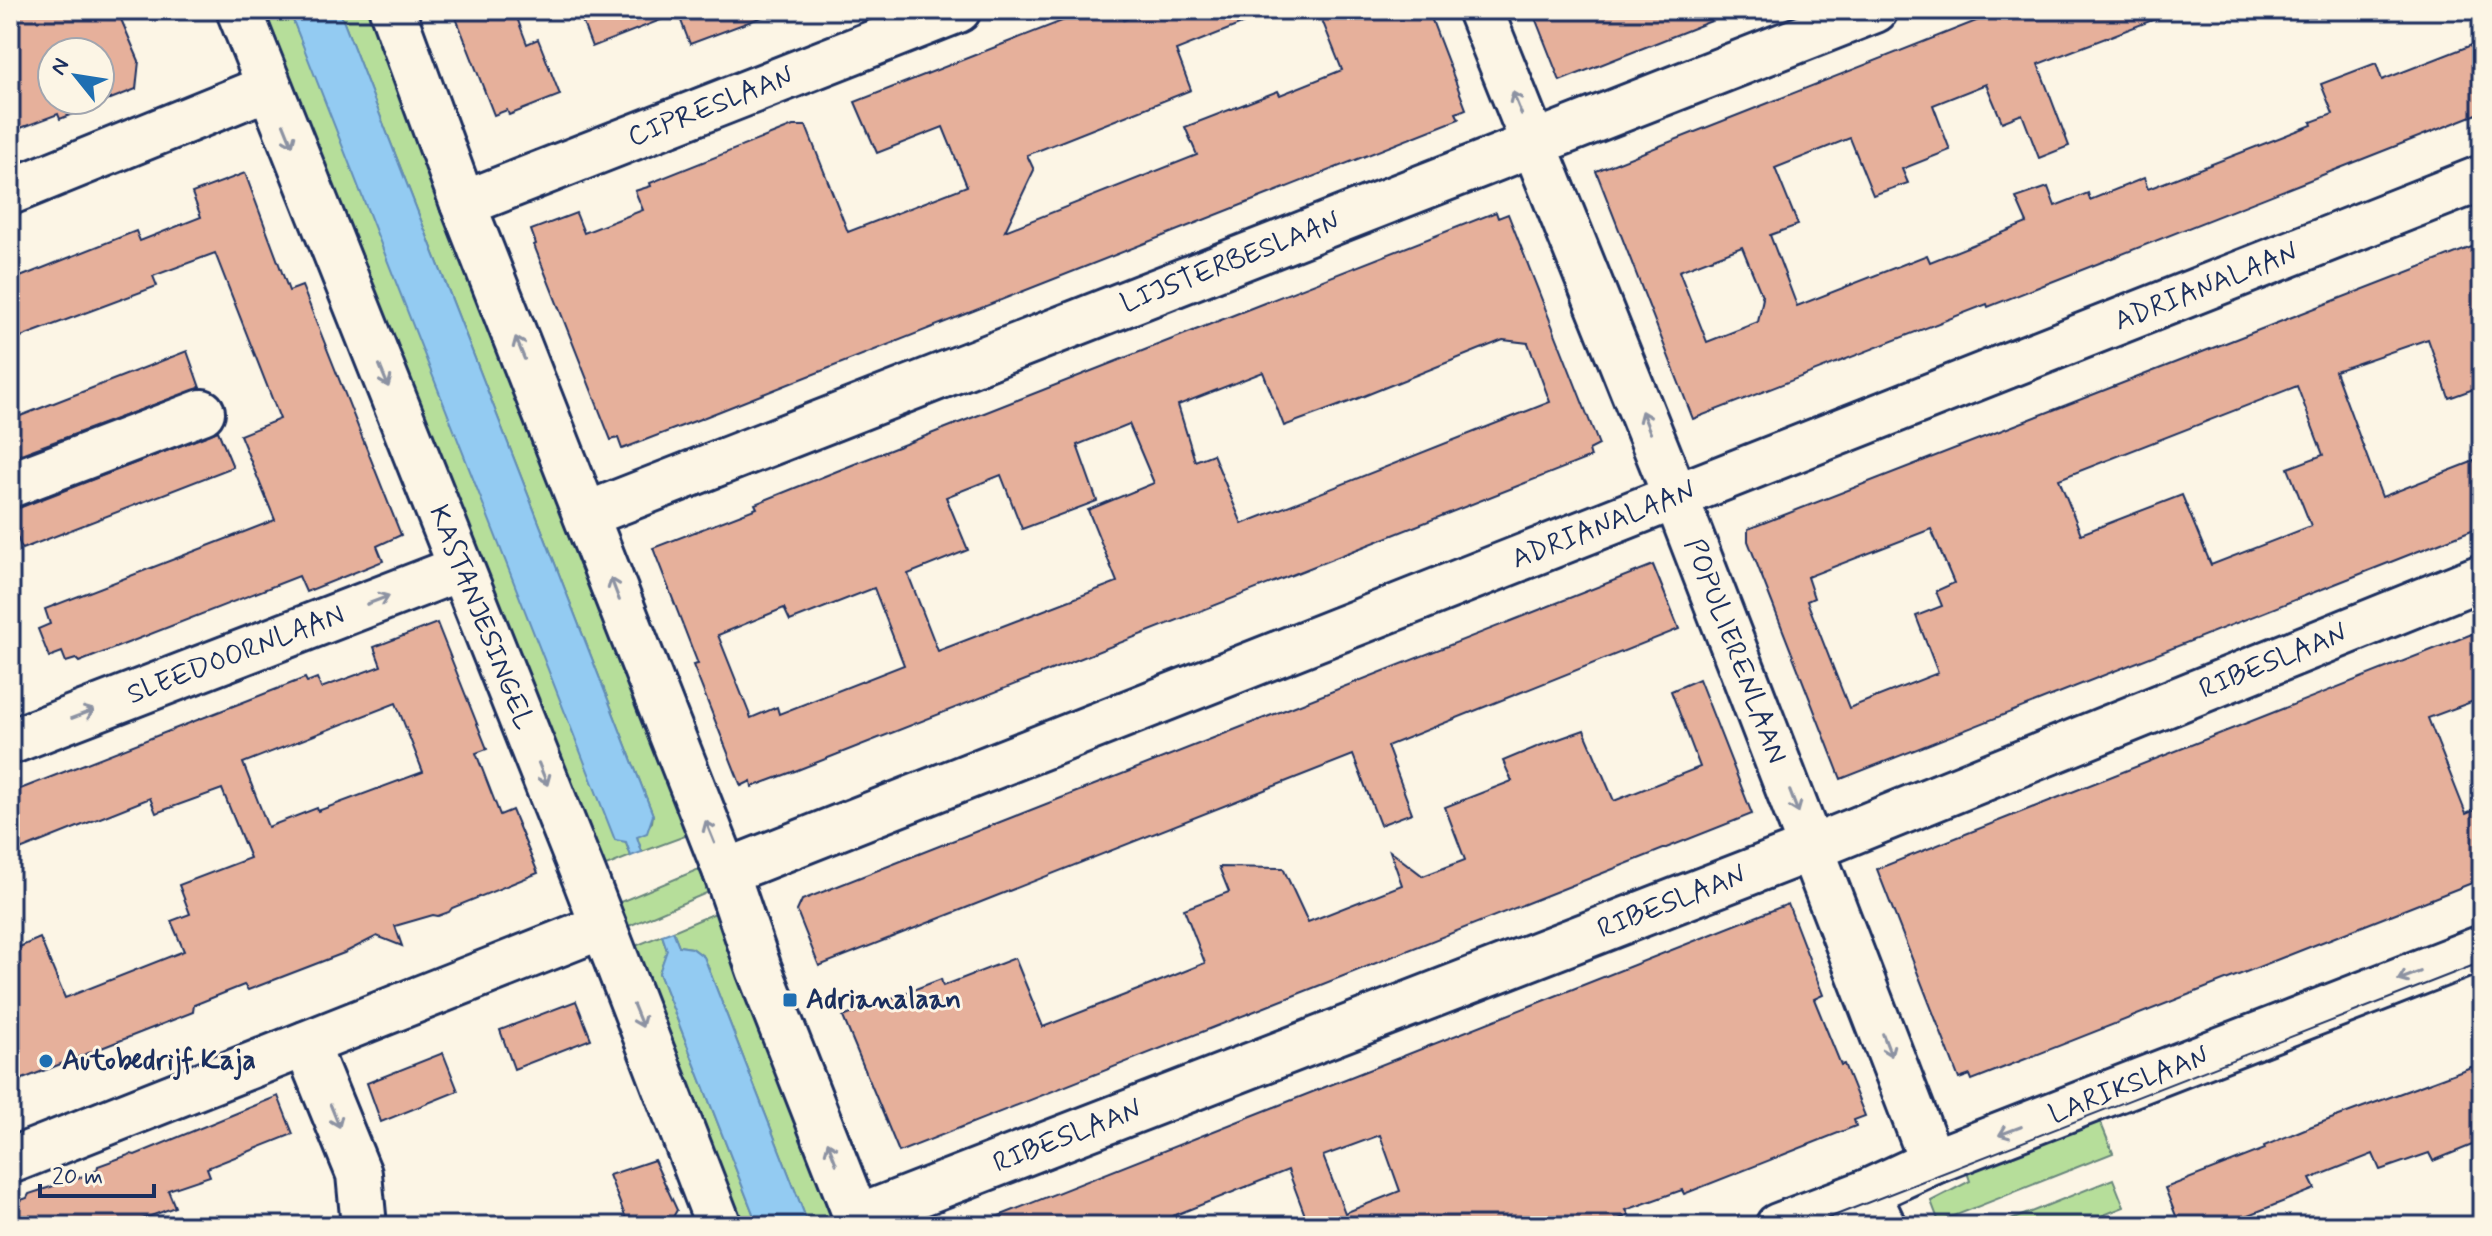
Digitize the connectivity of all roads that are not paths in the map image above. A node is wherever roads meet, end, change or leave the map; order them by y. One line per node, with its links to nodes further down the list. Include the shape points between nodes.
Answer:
1 (239, 10): 6 (street, KASTANJESINGEL)
2 (392, 10): 10 (street)
3 (958, 10): 10 (street, CIPRESLAAN)
4 (1480, 10): 7 (street, POPULIERENLAAN, one-way to 4)
5 (1875, 10): 7 (street, LIJSTERBESLAAN)
6 (269, 87): 9 (street); 15 (street, KASTANJESINGEL, one-way to 15)
7 (1533, 145): 13 (street, POPULIERENLAAN, one-way to 7); 14 (street, LIJSTERBESLAAN)
8 (2482, 178): 13 (street, ADRIANALAAN)
9 (10, 192)
10 (463, 204): 14 (street, one-way to 10)
11 (202, 412): 12 (street)
12 (10, 485)
13 (1675, 495): 18 (street, POPULIERENLAAN, one-way to 18); 19 (street, ADRIANALAAN)
14 (586, 515): 19 (street, one-way to 14)
15 (461, 568): 17 (street, SLEEDOORNLAAN, one-way to 15); 20 (street, KASTANJESINGEL, one-way to 20)
16 (2482, 577): 18 (street, RIBESLAAN)
17 (10, 742)
18 (1812, 848): 24 (street, POPULIERENLAAN, one-way to 24); 26 (street, RIBESLAAN)
19 (726, 872): 26 (street, one-way to 19)
20 (603, 926): 22 (street); 28 (street, KASTANJESINGEL, one-way to 28)
21 (2482, 948): 24 (street, LARIKSLAAN, one-way to 24)
22 (306, 1044): 23 (street); 27 (street, one-way to 27, via 359,1174)
23 (10, 1161)
24 (1932, 1162): 25 (street, LARIKSLAAN)
25 (1875, 1209): 29 (street, LARIKSLAAN)
26 (858, 1222)
27 (364, 1226)
28 (719, 1226)
29 (1778, 1226)

